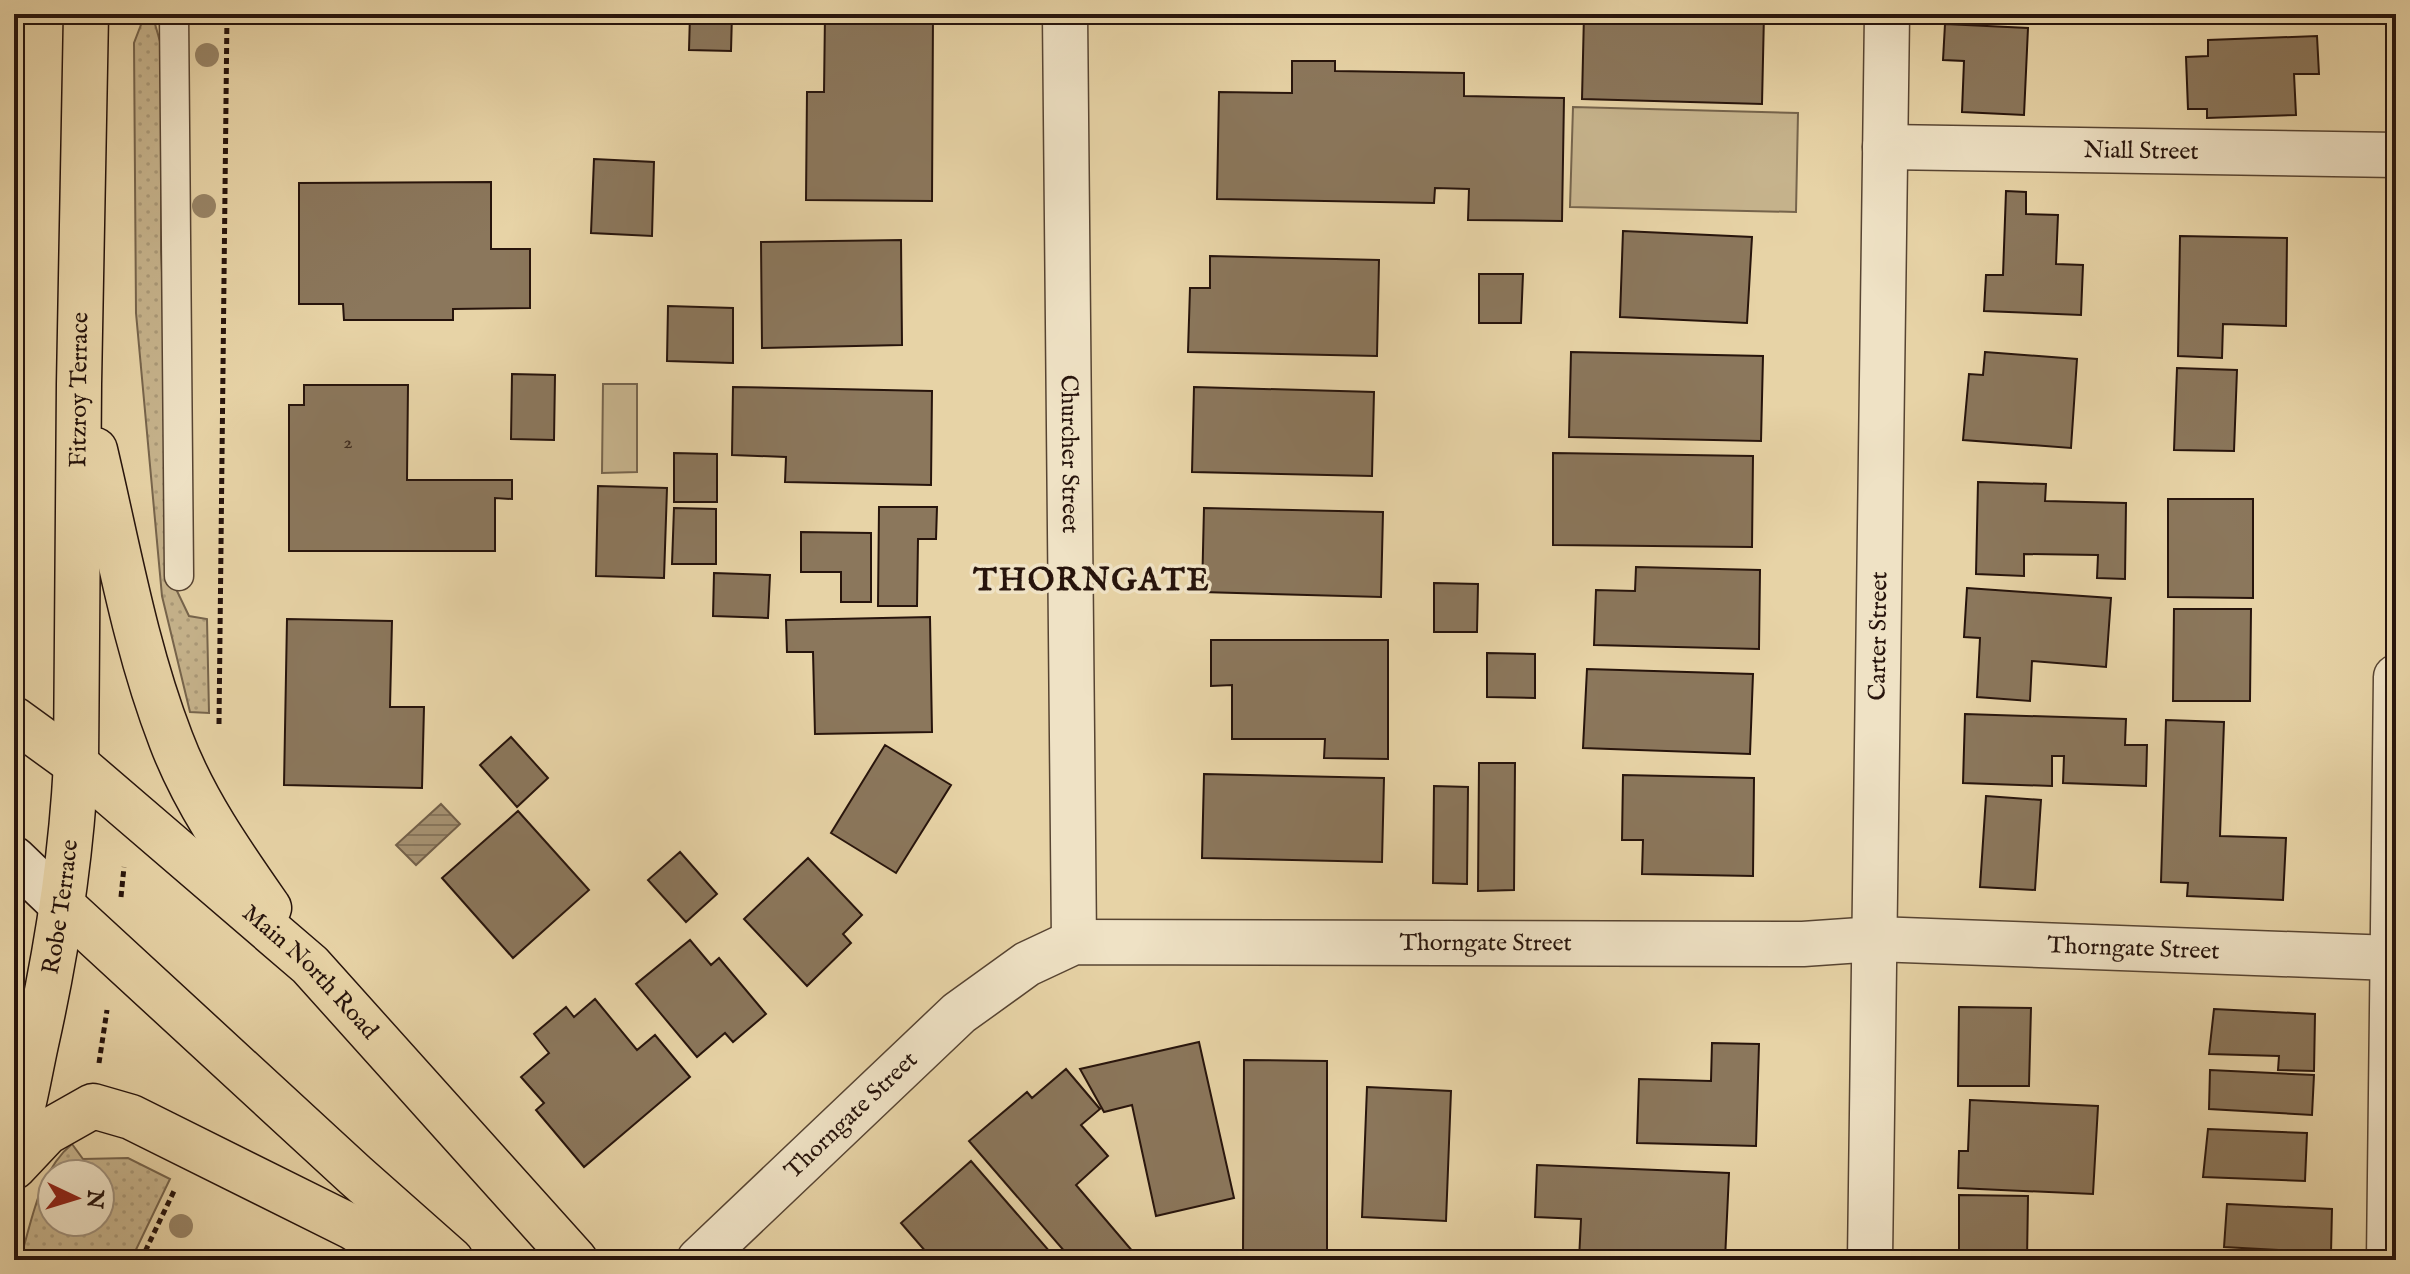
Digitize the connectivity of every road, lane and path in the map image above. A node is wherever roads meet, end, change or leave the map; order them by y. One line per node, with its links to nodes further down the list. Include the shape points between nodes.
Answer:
1 (86, 14): 8 (highway, Fitzroy Terrace)
2 (174, 14): 9 (lane)
3 (227, 14): 12 (path)
4 (1065, 14): 18 (street, Churcher Street)
5 (1887, 14): 6 (street, Carter Street)
6 (1885, 147): 7 (street, Niall Street); 17 (street, Carter Street)
7 (2396, 155)
8 (79, 384): 14 (highway, Fitzroy Terrace); 20 (highway, via 148,672 172,742 220,839)
9 (179, 576)
10 (2396, 677): 13 (street)
11 (14, 719): 14 (highway, Main North Road)
12 (219, 724)
13 (2395, 753): 19 (street)
14 (76, 764): 16 (highway, Robe Terrace); 20 (highway, Main North Road)
15 (14, 859): 16 (street)
16 (64, 907): 23 (highway, Robe Terrace); 28 (highway)
17 (1875, 939): 18 (street, Thorngate Street, via 1803,944); 19 (street, Thorngate Street); 31 (street, Carter Street)
18 (1074, 942): 30 (street, Thorngate Street, via 1027,964 959,1013)
19 (2392, 958): 32 (street)
20 (310, 965): 29 (highway, Main North Road)
21 (104, 1018): 22 (path)
22 (97, 1075)
23 (14, 1140)
24 (14, 1167): 27 (highway, via 47,1132 93,1106 145,1123 352,1227)
25 (175, 1188): 26 (path)
26 (141, 1260)
27 (404, 1260)
28 (451, 1260)
29 (575, 1260)
30 (699, 1260)
31 (1870, 1260)
32 (2389, 1260)

